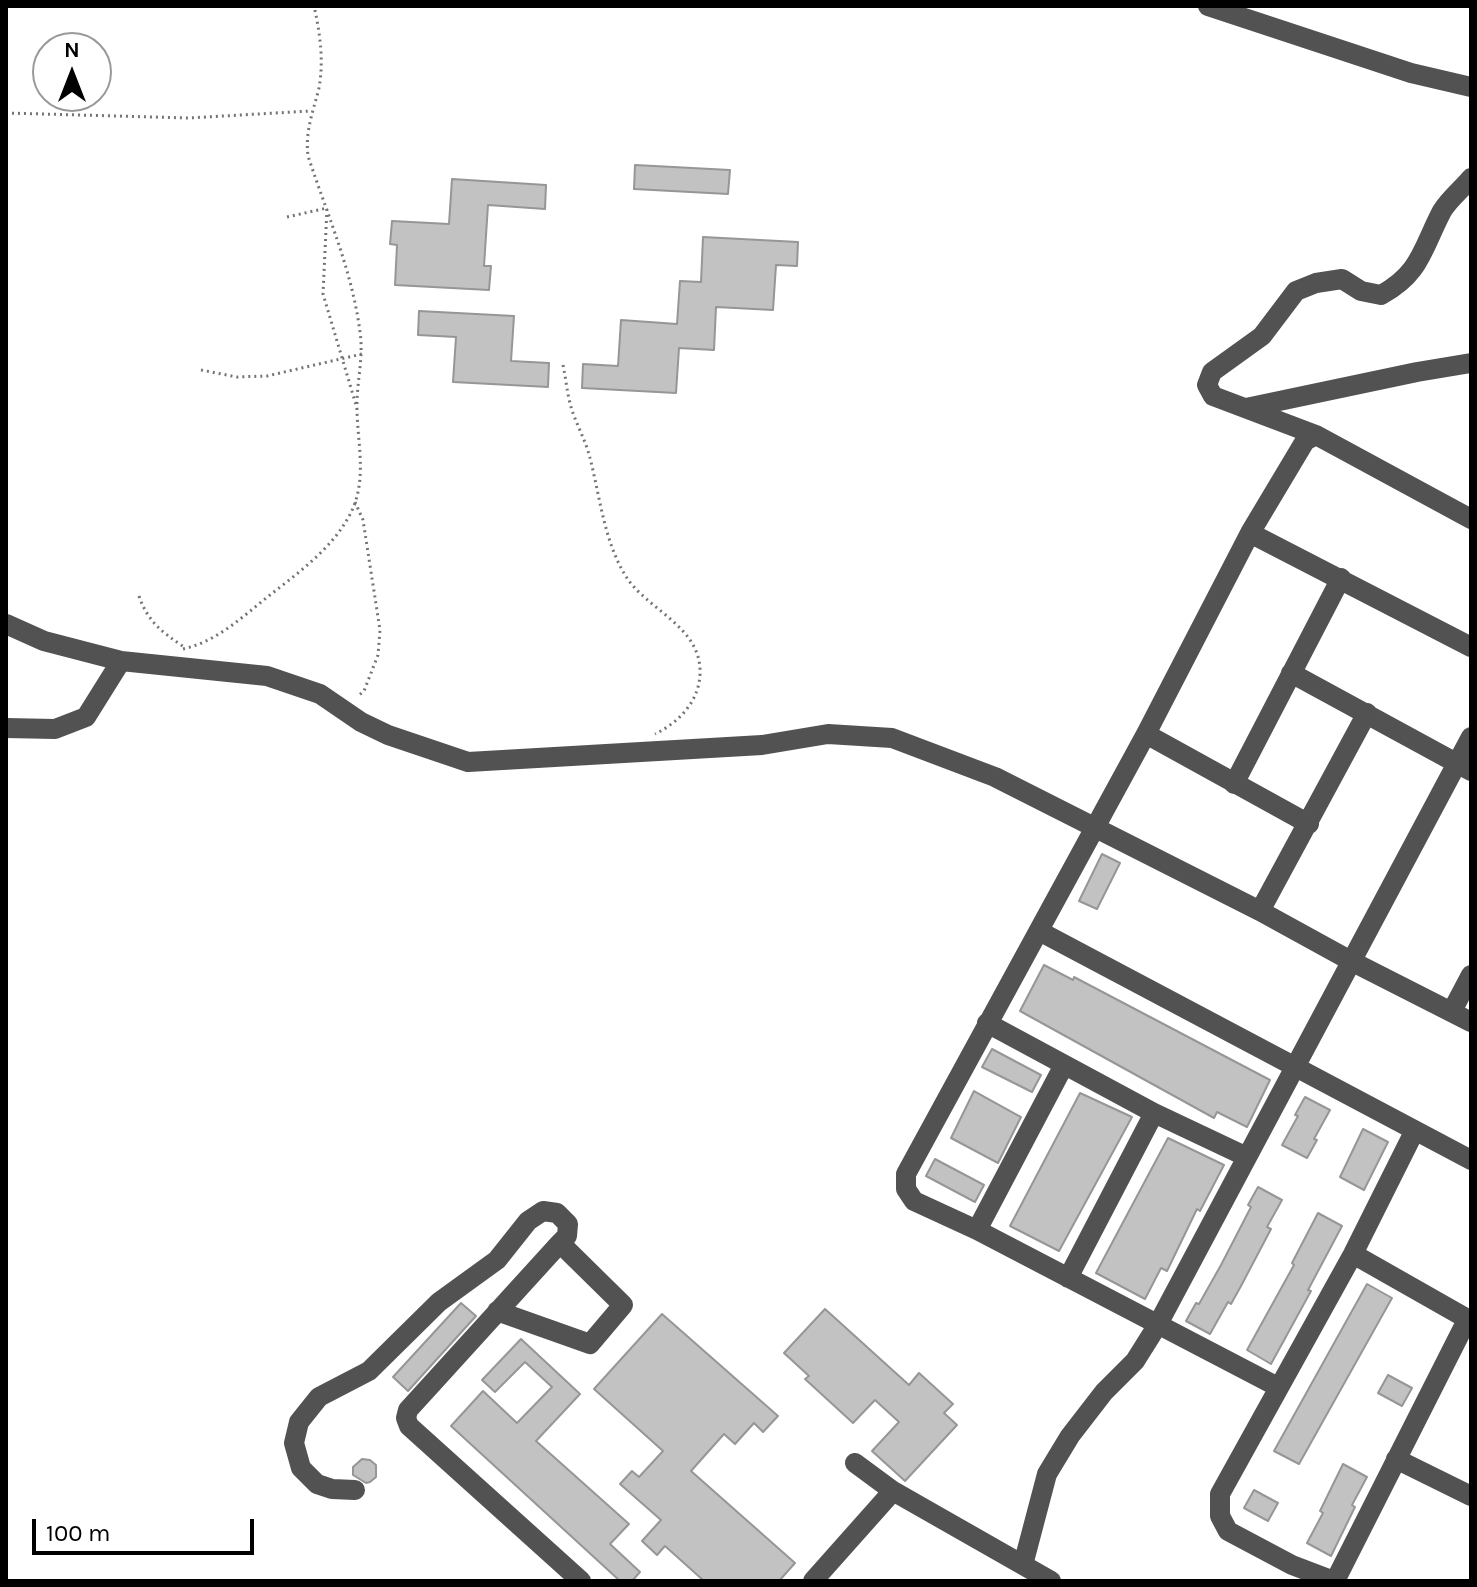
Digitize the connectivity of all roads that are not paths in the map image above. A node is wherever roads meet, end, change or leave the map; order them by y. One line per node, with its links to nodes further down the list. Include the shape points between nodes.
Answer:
1 (1208, 6): 2 (street)
2 (1268, 15): 3 (street, via 1411,73)
3 (1471, 87)
4 (1471, 178): 6 (street, via 1444,208 1421,257 1401,284 1381,295 1342,279 1296,291 1262,336 1212,372 1207,385 1213,396)
5 (1471, 363): 6 (street)
6 (1246, 408): 7 (street)
7 (1316, 435): 8 (street); 9 (street, via 1305,441)
8 (1471, 519)
9 (1250, 533): 10 (street); 17 (street)
10 (1341, 578): 12 (street); 14 (street)
11 (6, 624): 13 (street, via 44,641)
12 (1471, 647)
13 (121, 661): 16 (street, via 86,717 55,729); 22 (street, via 267,676 320,694 388,735 468,762 762,745 828,734 892,738 995,777)
14 (1291, 673): 15 (street); 20 (street)
15 (1367, 713): 19 (street); 21 (street)
16 (6, 728)
17 (1146, 734): 20 (street); 22 (street)
18 (1471, 737): 19 (street)
19 (1464, 767): 25 (street)
20 (1234, 784): 21 (street)
21 (1309, 824): 23 (street)
22 (1094, 827): 23 (street); 24 (street)
23 (1260, 911): 25 (street)
24 (1039, 931): 29 (street); 31 (street)
25 (1351, 961): 27 (street); 31 (street)
26 (1471, 975): 27 (street)
27 (1452, 1011): 28 (street)
28 (1471, 1022)
29 (987, 1023): 30 (street); 36 (street, via 906,1174 906,1189 914,1201)
30 (1064, 1065): 32 (street); 36 (street)
31 (1296, 1065): 33 (street); 34 (street)
32 (1154, 1113): 34 (street); 39 (street)
33 (1414, 1132): 35 (street); 38 (street)
34 (1247, 1157): 42 (street)
35 (1471, 1160)
36 (977, 1230): 39 (street)
37 (560, 1243): 40 (street); 40 (street, via 623,1305 590,1344); 46 (street, via 568,1224 557,1213 543,1211 528,1221 497,1260 439,1302 369,1371 319,1397 299,1422 294,1443 301,1468 317,1484)
38 (1353, 1254): 41 (street); 43 (street)
39 (1068, 1278): 42 (street)
40 (497, 1311): 50 (street, via 406,1418)
41 (1469, 1320): 44 (street)
42 (1157, 1326): 43 (street); 49 (street, via 1135,1361 1070,1436 1047,1474)
43 (1278, 1387): 53 (street, via 1220,1494 1220,1516 1228,1531)
44 (1396, 1459): 48 (street); 53 (street)
45 (855, 1463): 47 (street)
46 (355, 1490)
47 (893, 1491): 49 (street); 51 (street)
48 (1471, 1496)
49 (1023, 1565): 52 (street)
50 (581, 1581)
51 (813, 1581)
52 (1051, 1581)
53 (1334, 1581)

